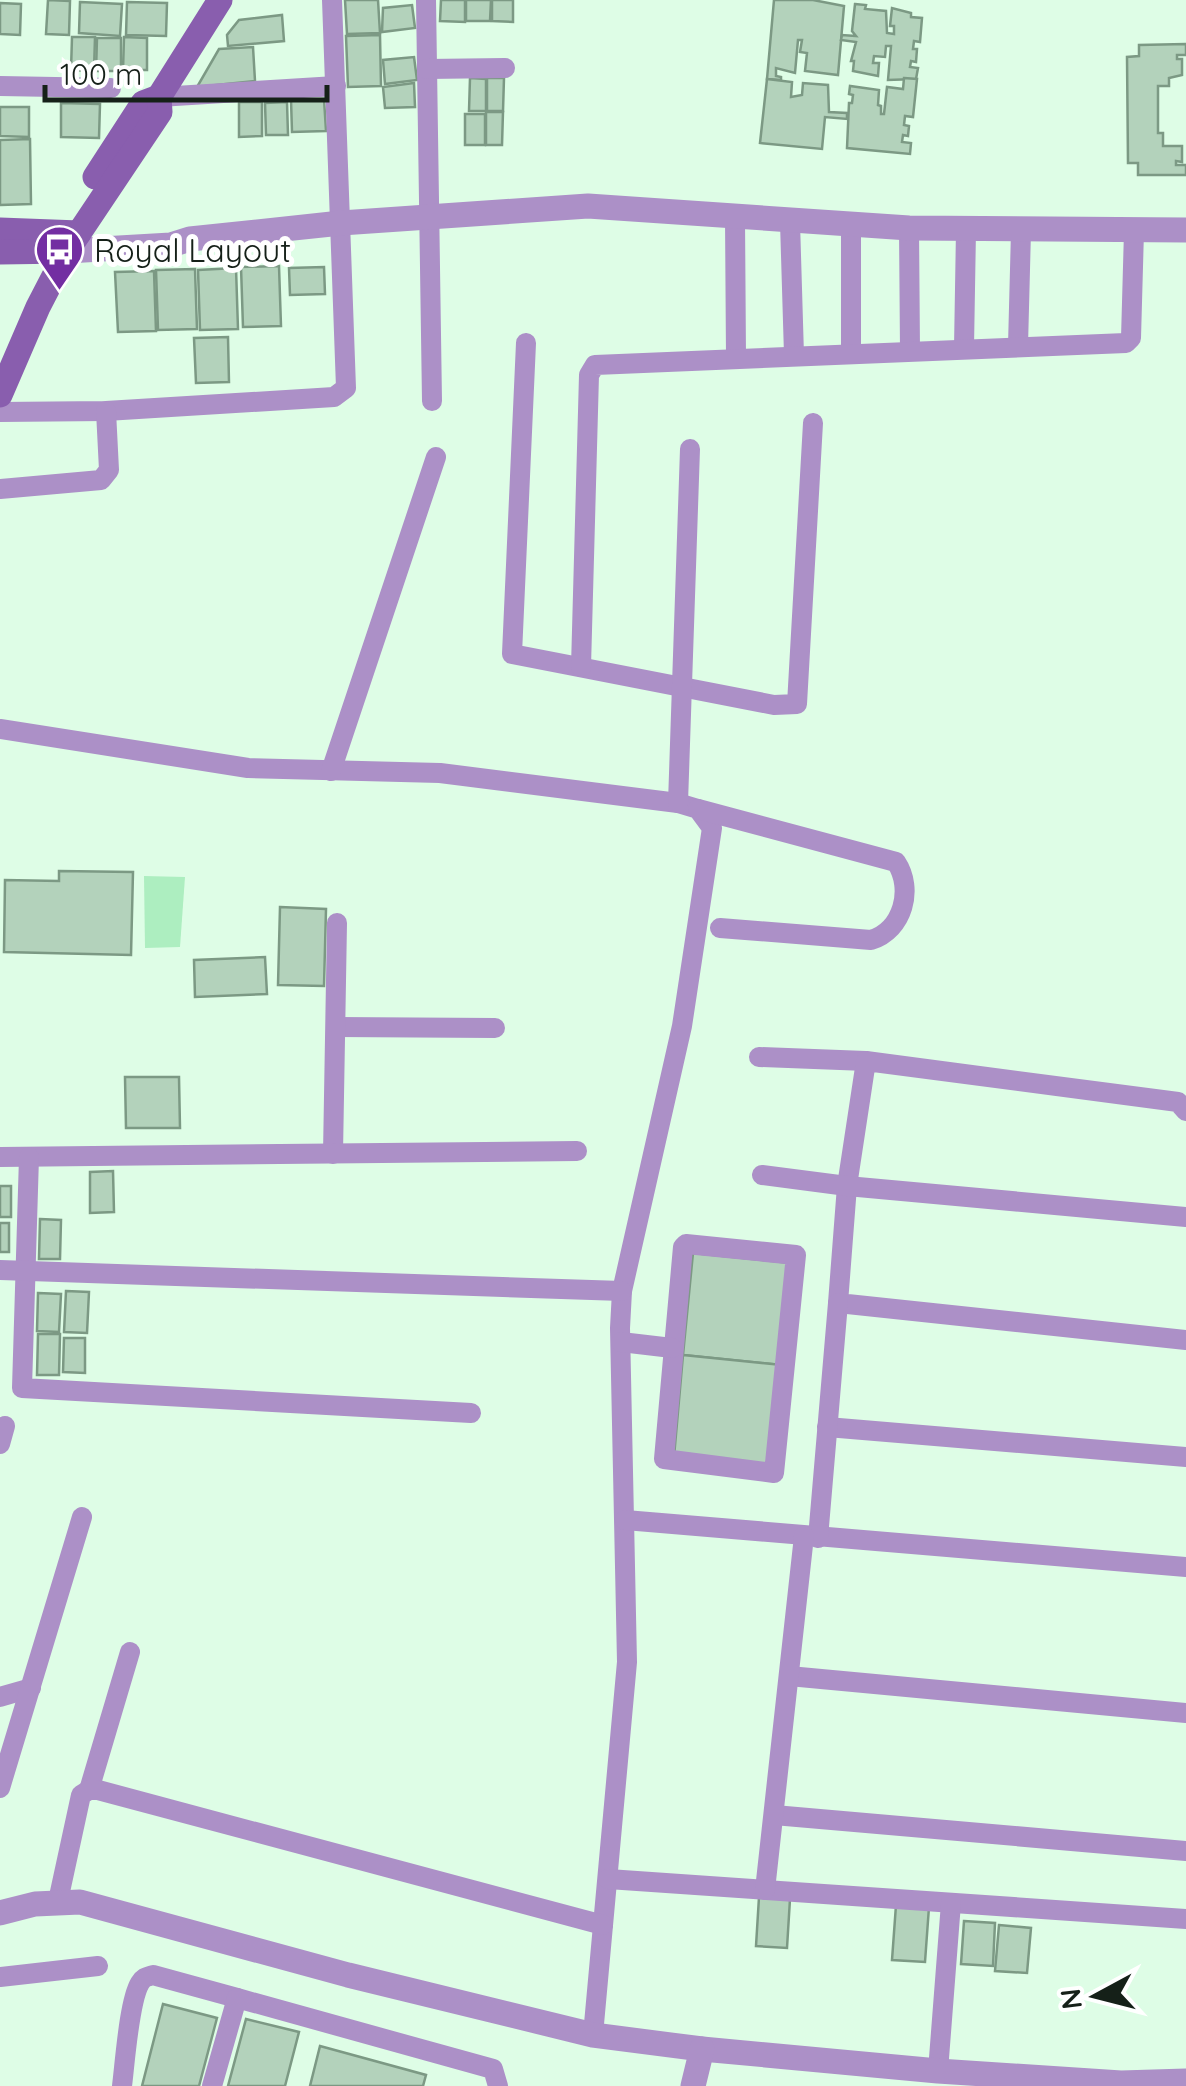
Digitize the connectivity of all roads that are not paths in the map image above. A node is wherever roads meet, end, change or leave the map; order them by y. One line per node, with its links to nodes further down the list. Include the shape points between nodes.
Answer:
1 (220, 0): 9 (main road)
2 (332, 0): 7 (street)
3 (426, 0): 5 (street)
4 (505, 68): 5 (street)
5 (427, 69): 10 (street)
6 (0, 86): 8 (street)
7 (336, 86): 9 (street); 13 (street)
8 (111, 88)
9 (159, 97): 21 (main road, via 144,103)
10 (430, 217): 11 (street, via 588,206); 13 (street); 32 (street)
11 (735, 218): 12 (street); 30 (street)
12 (790, 222): 14 (street); 29 (street)
13 (342, 224): 21 (street, via 190,238 168,230); 33 (street, via 341,394)
14 (851, 225): 15 (street); 28 (street)
15 (909, 228): 17 (street); 26 (street)
16 (0, 230): 21 (main road)
17 (966, 230): 20 (street); 25 (street)
18 (1134, 230): 19 (street); 20 (street); 24 (street, via 1130,342)
19 (1186, 230)
20 (1021, 231): 24 (street)
21 (64, 242): 22 (main road); 27 (main road); 31 (main road)
22 (0, 252)
23 (526, 343): 39 (street, via 512,654)
24 (1018, 346): 25 (street)
25 (964, 348): 26 (street)
26 (910, 350): 28 (street)
27 (0, 353)
28 (851, 353): 29 (street)
29 (794, 355): 30 (street)
30 (736, 358): 39 (street, via 604,363 590,370)
31 (0, 394)
32 (432, 401)
33 (106, 411): 34 (street); 38 (street, via 109,470 101,480)
34 (0, 412)
35 (812, 423): 40 (street, via 797,704 774,706)
36 (690, 449): 40 (street)
37 (436, 457): 42 (street)
38 (0, 489)
39 (581, 667): 40 (street)
40 (682, 688): 43 (street)
41 (0, 729): 42 (street, via 248,768)
42 (331, 771): 43 (street, via 440,773)
43 (688, 806): 45 (street, via 896,862 907,882 900,917 885,936 871,940); 60 (street, via 712,828 682,1026)
44 (338, 923): 46 (street)
45 (720, 928)
46 (336, 1027): 47 (street); 52 (street)
47 (495, 1028)
48 (759, 1057): 49 (street)
49 (866, 1061): 50 (street, via 1178,1102); 56 (street)
50 (1186, 1110)
51 (577, 1151): 52 (street)
52 (334, 1154): 53 (street)
53 (29, 1157): 54 (street); 59 (street)
54 (0, 1158)
55 (762, 1175): 56 (street)
56 (847, 1186): 57 (street); 61 (street)
57 (1186, 1217)
58 (0, 1270): 59 (street)
59 (26, 1271): 60 (street); 65 (street, via 22,1388)
60 (622, 1290): 63 (street)
61 (838, 1303): 62 (street); 66 (street)
62 (1186, 1340)
63 (620, 1342): 64 (street); 69 (street)
64 (672, 1348): 64 (street, via 685,1245 794,1254 774,1473 664,1459)
65 (471, 1413)
66 (827, 1427): 67 (street); 70 (street)
67 (1186, 1457)
68 (82, 1517): 74 (street)
69 (625, 1520): 70 (street); 81 (street, via 628,1662)
70 (811, 1537): 71 (street); 73 (street)
71 (1186, 1567)
72 (130, 1652): 78 (street)
73 (789, 1676): 76 (street); 79 (street)
74 (31, 1688): 75 (street); 77 (street)
75 (0, 1697)
76 (1186, 1713)
77 (0, 1788)
78 (88, 1790): 83 (street, via 81,1795); 87 (street)
79 (774, 1815): 80 (street); 82 (street)
80 (1186, 1851)
81 (608, 1879): 82 (street); 87 (street)
82 (765, 1890): 84 (street)
83 (58, 1901): 85 (street); 91 (street)
84 (951, 1903): 86 (street); 93 (street)
85 (0, 1914)
86 (1186, 1920)
87 (604, 1925): 91 (street)
88 (98, 1966): 89 (street)
89 (0, 1978)
90 (237, 1998): 96 (street, via 145,1978); 97 (street); 98 (street, via 493,2069)
91 (593, 2035): 92 (street)
92 (702, 2050): 93 (street); 99 (street)
93 (938, 2071): 95 (street)
94 (1186, 2081): 95 (street)
95 (1121, 2084)
96 (122, 2086)
97 (212, 2086)
98 (498, 2086)
99 (692, 2086)

